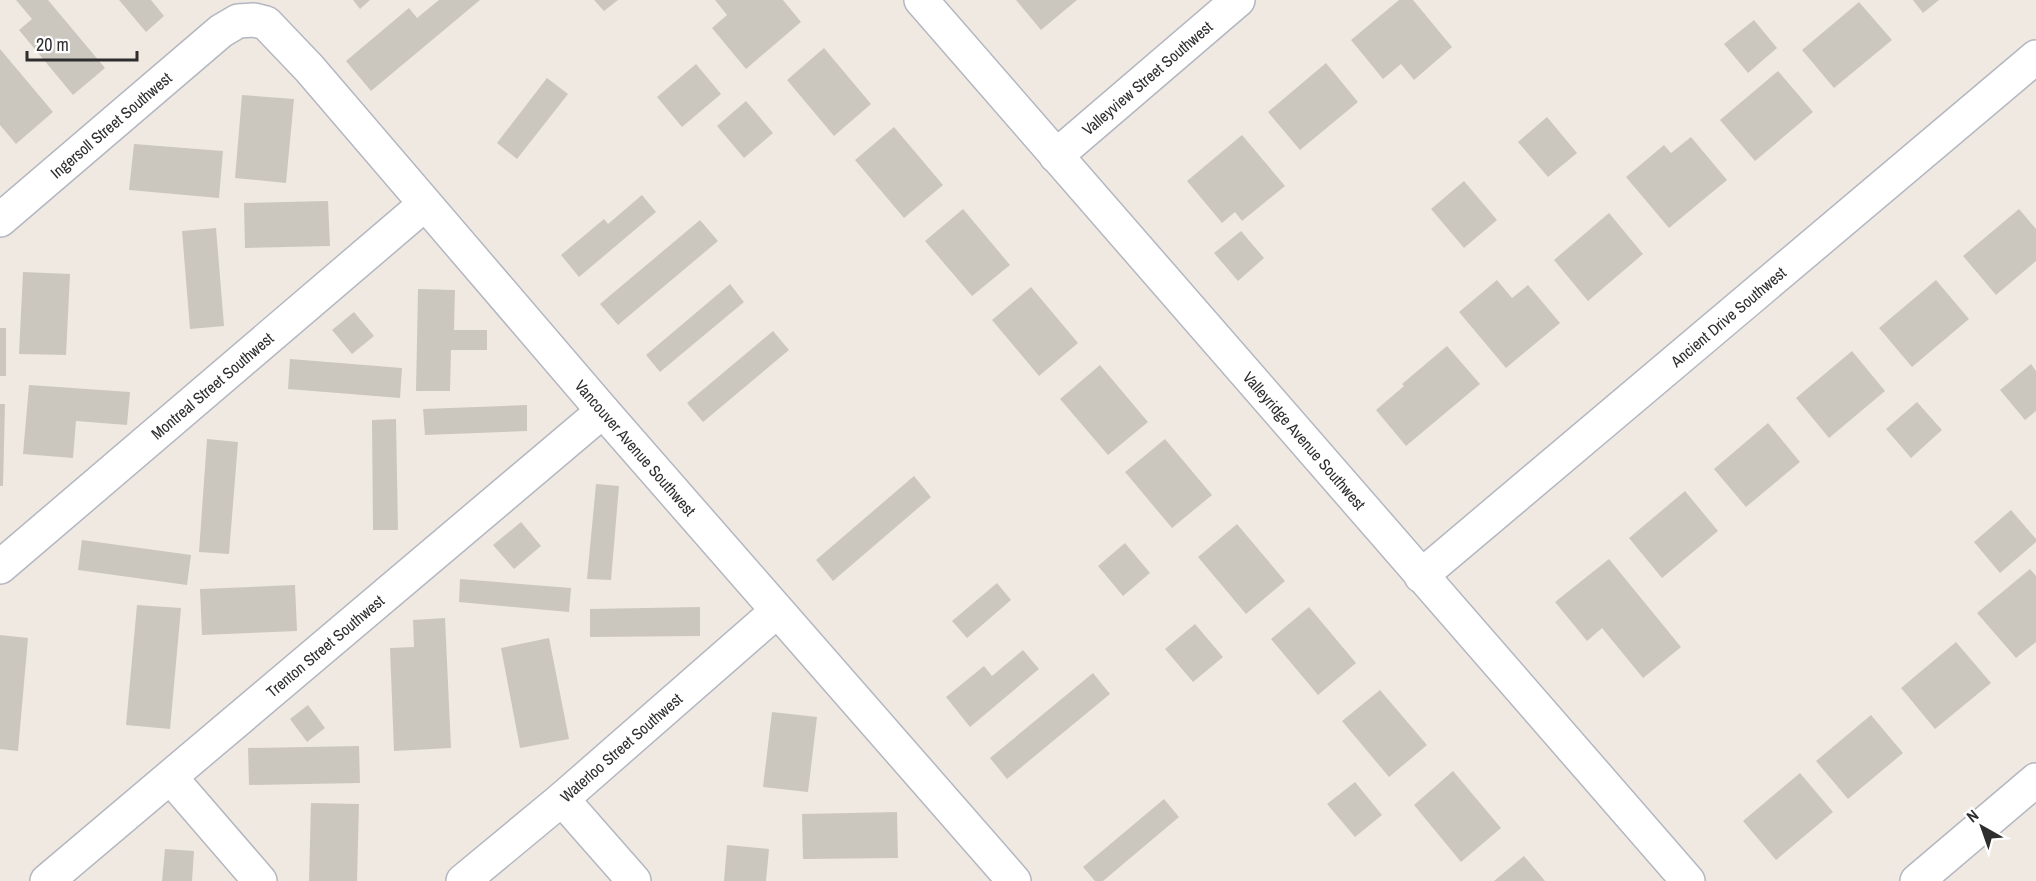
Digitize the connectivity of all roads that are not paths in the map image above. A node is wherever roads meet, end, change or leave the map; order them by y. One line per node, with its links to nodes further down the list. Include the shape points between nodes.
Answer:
1 (921, 0): 5 (street, Valleyridge Avenue Southwest)
2 (1238, 0): 5 (street, Valleyview Street Southwest)
3 (254, 20): 6 (street, Vancouver Avenue Southwest, via 266,23 309,68); 7 (street, Ingersoll Street Southwest, via 238,21 221,31)
4 (2036, 57): 10 (street, Ancient Drive Southwest)
5 (1056, 156): 10 (street, Valleyridge Avenue Southwest)
6 (425, 204): 8 (street, Vancouver Avenue Southwest); 9 (street, Montreal Street Southwest)
7 (0, 220)
8 (603, 411): 11 (street, Vancouver Avenue Southwest); 12 (street, Trenton Street Southwest)
9 (0, 567)
10 (1420, 576): 20 (street, Valleyridge Avenue Southwest)
11 (777, 611): 14 (street, Waterloo Street Southwest); 19 (street, Vancouver Avenue Southwest)
12 (171, 778): 15 (street, Trenton Street Southwest); 16 (street)
13 (2036, 780): 21 (street)
14 (562, 799): 17 (street, Waterloo Street Southwest); 18 (street)
15 (47, 881)
16 (260, 881)
17 (463, 881)
18 (634, 881)
19 (1014, 881)
20 (1688, 881)
21 (1917, 881)

